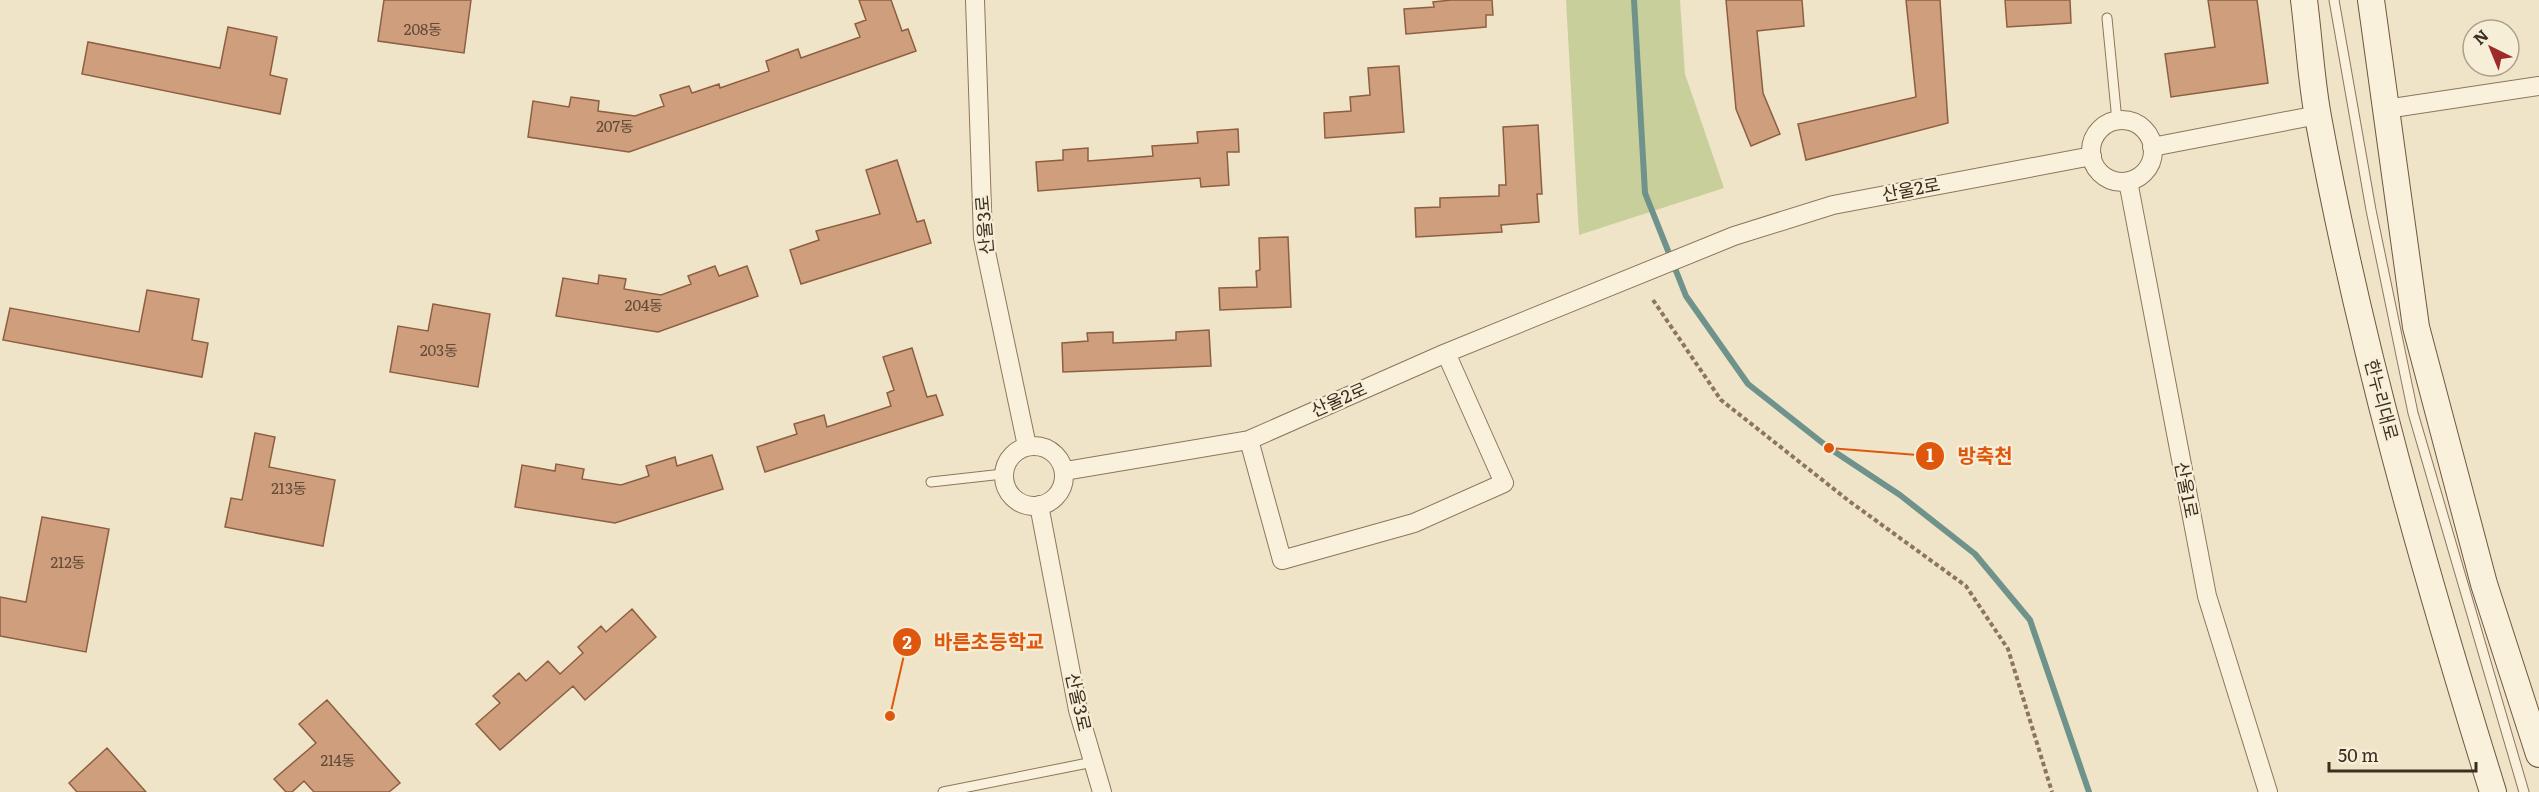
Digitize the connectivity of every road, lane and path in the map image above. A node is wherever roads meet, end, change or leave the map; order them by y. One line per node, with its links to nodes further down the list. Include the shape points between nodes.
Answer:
1 (975, 0): 16 (street, 산울3로, via 983,238)
2 (2304, 0): 8 (street, 한누리대로)
3 (2334, 0): 28 (lane, via 2371,210 2413,413)
4 (2371, 0): 7 (street)
5 (2107, 18): 9 (lane)
6 (2539, 86): 7 (street)
7 (2386, 109): 21 (street, via 2416,327 2484,584)
8 (2318, 115): 10 (street); 27 (street, 한누리대로, via 2364,336 2432,596)
9 (2117, 121): 10 (street, via 2137,124 2145,130); 11 (street, via 2099,130)
10 (2152, 147): 12 (street, via 2148,168)
11 (2091, 156): 12 (street, via 2102,175); 14 (street, 산울2로, via 1833,205 1734,236)
12 (2128, 181): 26 (street, 산울1로, via 2206,596)
13 (1653, 300): 25 (path, via 1721,400 1849,501 1966,586 2008,649)
14 (1446, 353): 15 (street, 산울2로); 15 (street, via 1504,483 1414,523 1282,560)
15 (1249, 440): 17 (street, 산울2로)
16 (1027, 446): 17 (street, via 1046,447 1055,453); 18 (street, via 1011,456)
17 (1065, 471): 20 (street, via 1060,492)
18 (1003, 474): 19 (lane); 20 (street, via 1008,493 1015,500)
19 (931, 482)
20 (1039, 505): 22 (street, 산울3로, via 1078,710)
21 (2539, 754)
22 (1093, 762): 23 (lane); 24 (street, 산울3로)
23 (943, 792)
24 (1101, 792)
25 (2052, 792)
26 (2268, 792)
27 (2493, 792)
28 (2524, 792)

